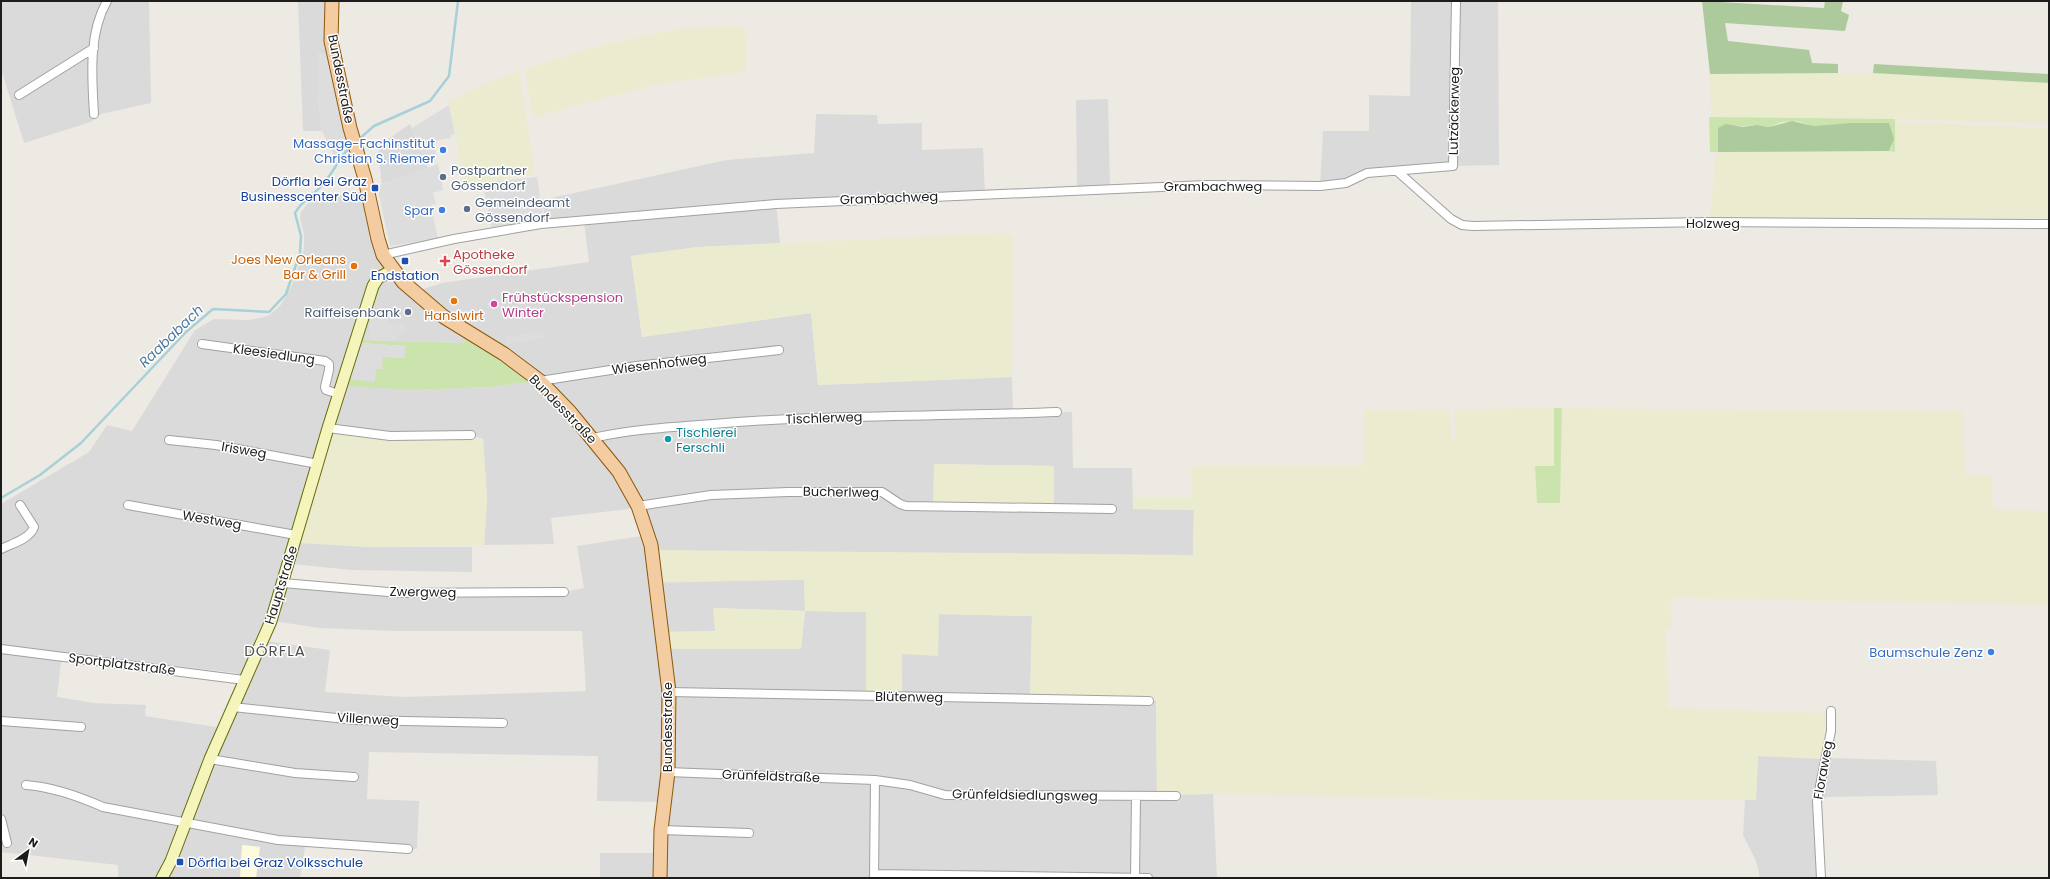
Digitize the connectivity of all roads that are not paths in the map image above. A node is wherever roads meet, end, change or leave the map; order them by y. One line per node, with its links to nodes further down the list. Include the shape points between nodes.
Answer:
1 (107, 1): 4 (street, via 101,13)
2 (332, 1): 9 (main road, Bundesstraße, via 331,41)
3 (1456, 1): 7 (street, Lutzäckerweg, via 1453,166)
4 (94, 48): 5 (street); 6 (street)
5 (18, 95)
6 (94, 114)
7 (1397, 171): 8 (street, Holzweg, via 1414,189 1451,219 1462,225 1473,226 1708,222); 9 (street, Grambachweg, via 1367,173 1346,183 1320,186 1200,185 776,204 541,224 454,239)
8 (2049, 224)
9 (383, 255): 10 (main road, Bundesstraße)
10 (393, 270): 13 (main road, Bundesstraße, via 403,282 444,317 504,354); 14 (main road, Hauptstraße, via 378,278 373,286)
11 (202, 344): 14 (street, Kleesiedlung, via 325,361 329,364 330,370 326,390)
12 (779, 350): 13 (street, Wiesenhofweg, via 636,366)
13 (540, 381): 18 (main road, Bundesstraße)
14 (339, 394): 16 (main road, Hauptstraße)
15 (1057, 412): 18 (street, Tischlerweg, via 749,421 673,427)
16 (328, 428): 17 (street, via 390,436); 20 (main road, Hauptstraße)
17 (471, 435)
18 (593, 438): 23 (main road, Bundesstraße, via 619,472)
19 (169, 440): 20 (street, Irisweg, via 216,445)
20 (318, 464): 25 (main road, Hauptstraße)
21 (20, 505): 26 (street, via 34,527 32,532)
22 (128, 505): 25 (street, Westweg)
23 (638, 506): 24 (street, Bucherlweg, via 711,494 882,492 906,506); 31 (main road, Bundesstraße, via 652,545)
24 (1112, 510)
25 (296, 535): 27 (main road, Hauptstraße)
26 (1, 549)
27 (282, 583): 28 (street, Zwergweg, via 400,593); 30 (main road, Hauptstraße, via 271,621)
28 (564, 592)
29 (1, 649): 30 (street, Sportplatzstraße)
30 (244, 680): 33 (main road, Hauptstraße)
31 (669, 692): 32 (street, Blütenweg); 39 (main road, Bundesstraße)
32 (1149, 701)
33 (233, 707): 36 (street, Villenweg, via 356,720); 38 (main road, Hauptstraße)
34 (1831, 711): 56 (street, Floraweg, via 1831,731 1817,801)
35 (1, 721): 37 (street)
36 (504, 723)
37 (81, 727)
38 (210, 759): 40 (street, via 295,773); 46 (main road, Hauptstraße)
39 (668, 772): 41 (street, Grünfeldstraße); 47 (main road, Bundesstraße)
40 (354, 776)
41 (875, 780): 43 (street, Grünfeldsiedlungsweg, via 945,794); 51 (street)
42 (26, 785): 46 (street, via 40,786 79,797 103,807)
43 (1136, 796): 44 (street, Grünfeldsiedlungsweg); 54 (street)
44 (1176, 796)
45 (1, 819): 49 (street)
46 (185, 822): 50 (street, via 278,840); 52 (main road, Hauptstraße)
47 (661, 830): 48 (street); 53 (main road, Bundesstraße)
48 (749, 833)
49 (7, 843)
50 (408, 849)
51 (874, 876): 54 (street)
52 (162, 878)
53 (660, 878)
54 (1135, 878): 55 (street)
55 (1148, 878)
56 (1820, 878)

